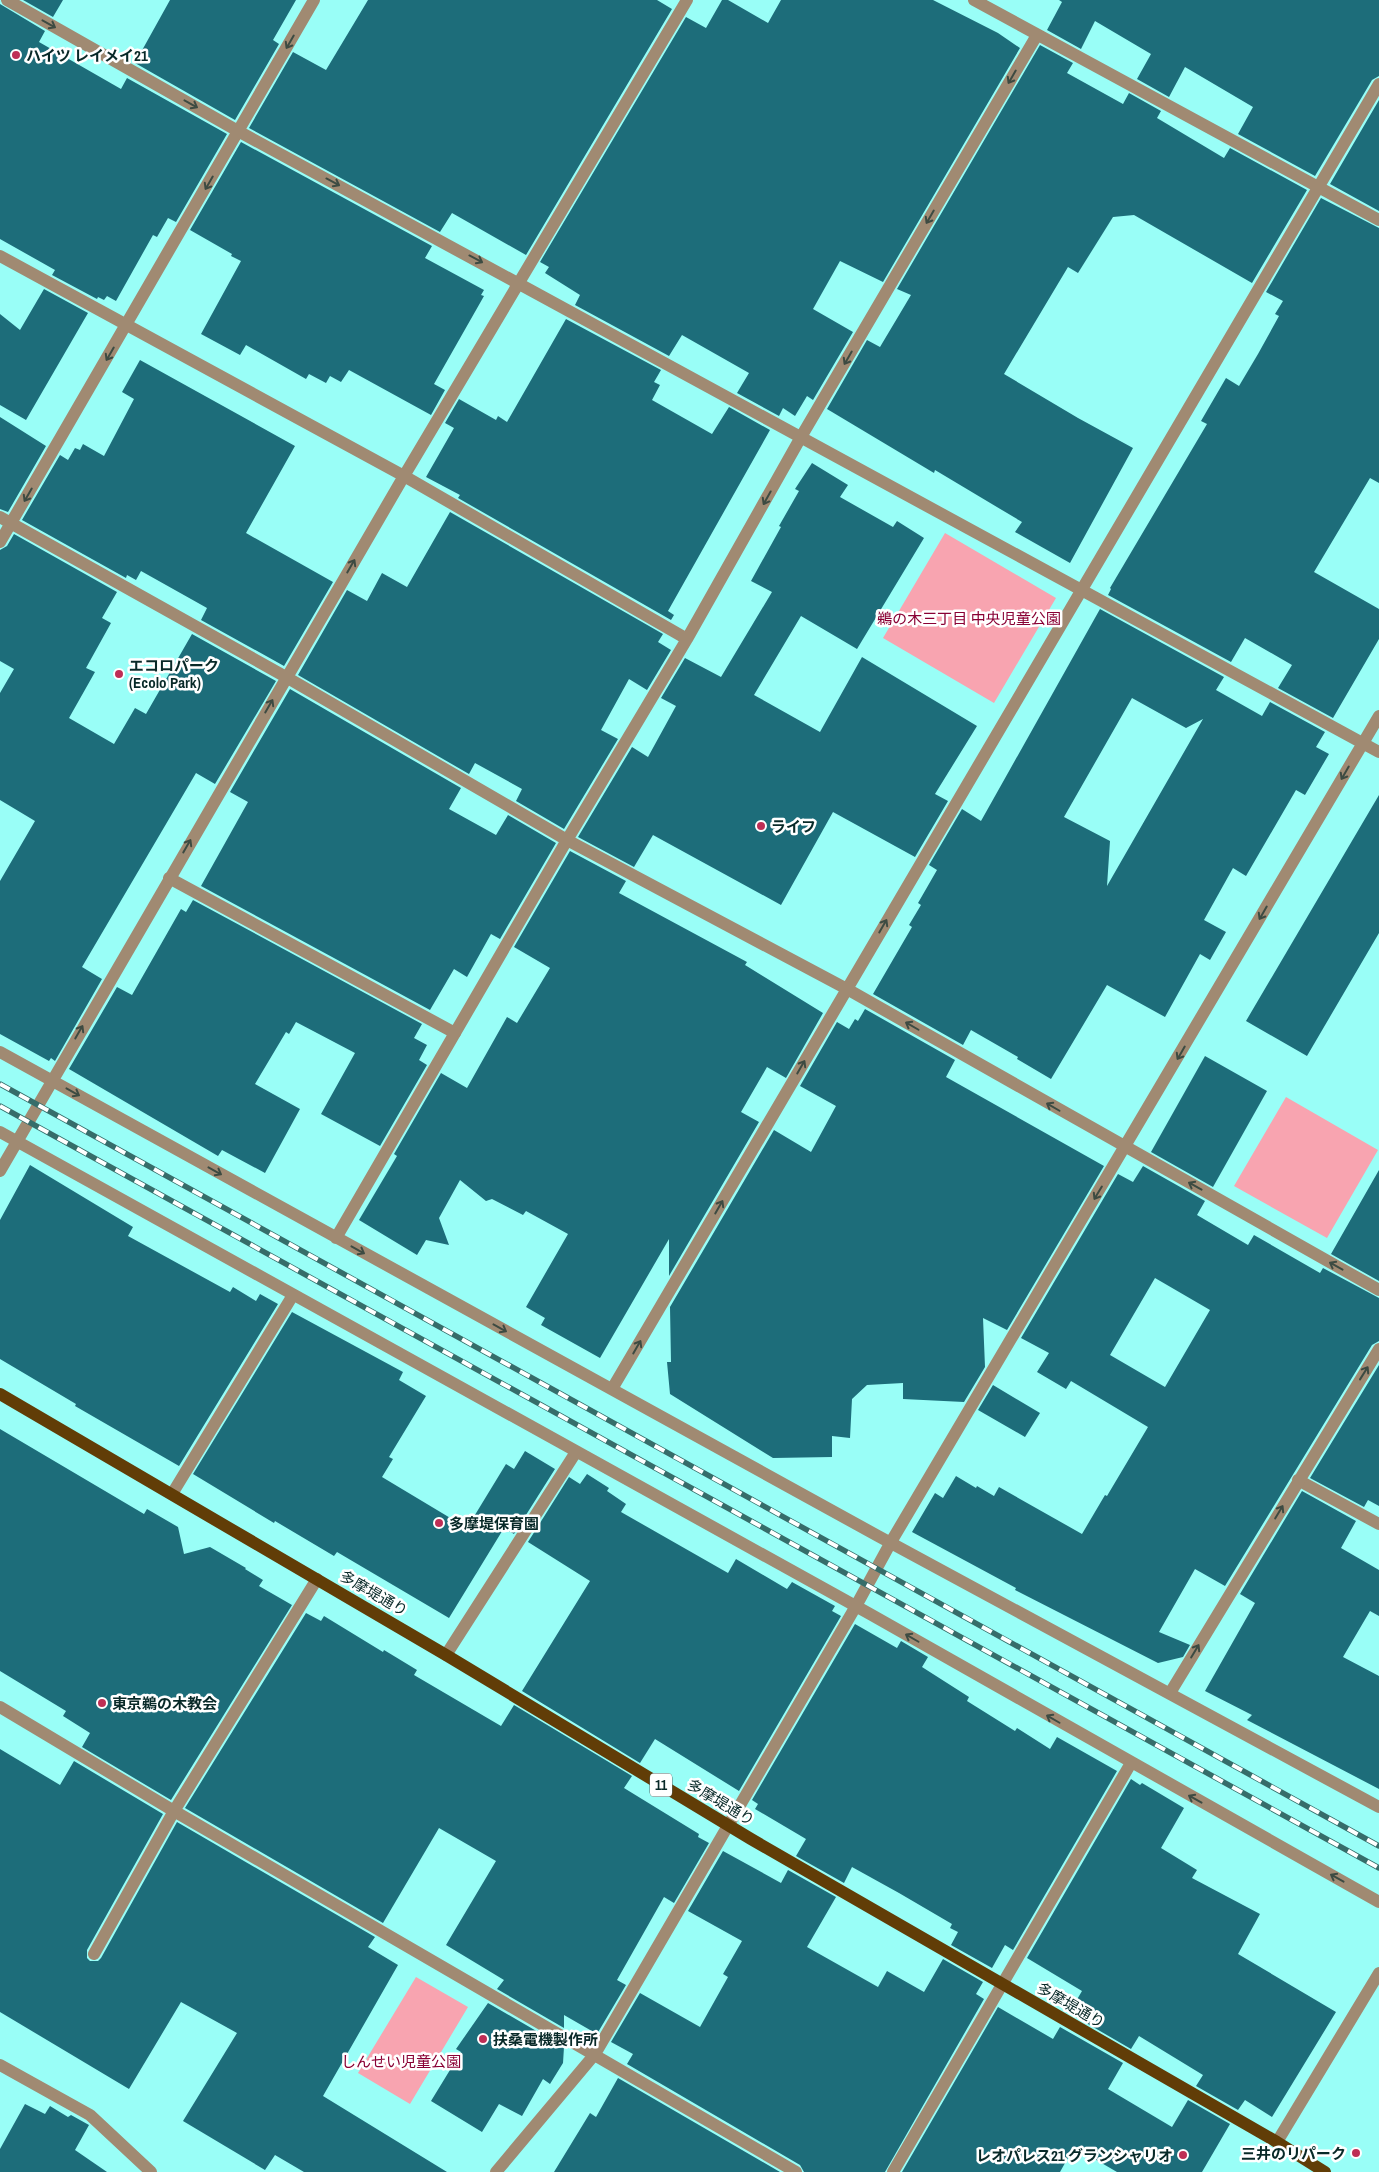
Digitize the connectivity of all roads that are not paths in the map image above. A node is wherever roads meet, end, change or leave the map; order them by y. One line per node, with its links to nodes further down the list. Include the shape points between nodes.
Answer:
1 (7, 0): 7 (street, one-way to 7)
2 (314, 0): 7 (street, one-way to 7)
3 (687, 0): 11 (street)
4 (974, 0): 5 (street)
5 (1037, 35): 8 (street); 13 (street, one-way to 13)
6 (1379, 84): 8 (street)
7 (238, 131): 11 (street, one-way to 11); 12 (street, one-way to 12)
8 (1318, 187): 9 (street); 17 (street)
9 (1379, 220)
10 (0, 256): 12 (street)
11 (520, 283): 13 (street); 14 (street)
12 (127, 326): 14 (street); 15 (street, one-way to 15)
13 (801, 437): 17 (street); 18 (street, one-way to 18)
14 (404, 476): 18 (street); 19 (street, one-way to 14)
15 (5, 521): 16 (street); 19 (street)
16 (0, 542)
17 (1080, 590): 21 (street); 25 (street, one-way to 17)
18 (687, 639): 23 (street)
19 (286, 677): 23 (street); 24 (street, one-way to 19)
20 (1379, 716): 21 (street)
21 (1362, 743): 22 (street); 31 (street, one-way to 31)
22 (1379, 752)
23 (567, 840): 25 (street); 26 (street)
24 (169, 878): 26 (street); 28 (street, one-way to 24)
25 (846, 989): 31 (street, one-way to 25); 37 (street, one-way to 25)
26 (455, 1034): 33 (street)
27 (0, 1052): 28 (street)
28 (51, 1080): 30 (street); 33 (street, one-way to 33)
29 (0, 1132): 30 (street)
30 (17, 1142): 32 (street); 35 (street)
31 (1125, 1148): 34 (street, one-way to 31); 43 (street, one-way to 43)
32 (0, 1171)
33 (336, 1238): 37 (street, one-way to 37)
34 (1379, 1290)
35 (293, 1295): 39 (street); 41 (street)
36 (1379, 1349): 40 (street, one-way to 36)
37 (612, 1389): 43 (street)
38 (0, 1394): 41 (main road, 多摩堤通り / 11)
39 (576, 1452): 45 (street); 46 (street)
40 (1298, 1480): 42 (street); 47 (street, one-way to 40)
41 (172, 1494): 44 (main road, 多摩堤通り / 11)
42 (1379, 1524)
43 (891, 1542): 45 (street); 47 (street)
44 (317, 1579): 46 (main road, 多摩堤通り / 11); 51 (street)
45 (856, 1606): 49 (street, one-way to 45); 52 (street)
46 (446, 1654): 52 (main road, 多摩堤通り / 11)
47 (1170, 1693): 50 (street)
48 (0, 1707): 51 (street)
49 (1130, 1763): 53 (street, one-way to 49); 56 (street)
50 (1379, 1806)
51 (174, 1811): 54 (street); 57 (street)
52 (728, 1825): 56 (main road, 多摩堤通り / 11); 57 (street)
53 (1379, 1902)
54 (94, 1954)
55 (1379, 1973): 59 (street)
56 (1002, 1984): 59 (main road, 多摩堤通り / 11); 63 (street)
57 (594, 2054): 61 (street); 62 (street)
58 (0, 2065): 60 (street, via 90,2115)
59 (1277, 2142): 64 (main road, 多摩堤通り / 11)
60 (151, 2172)
61 (496, 2172)
62 (796, 2172)
63 (893, 2172)
64 (1325, 2172)

